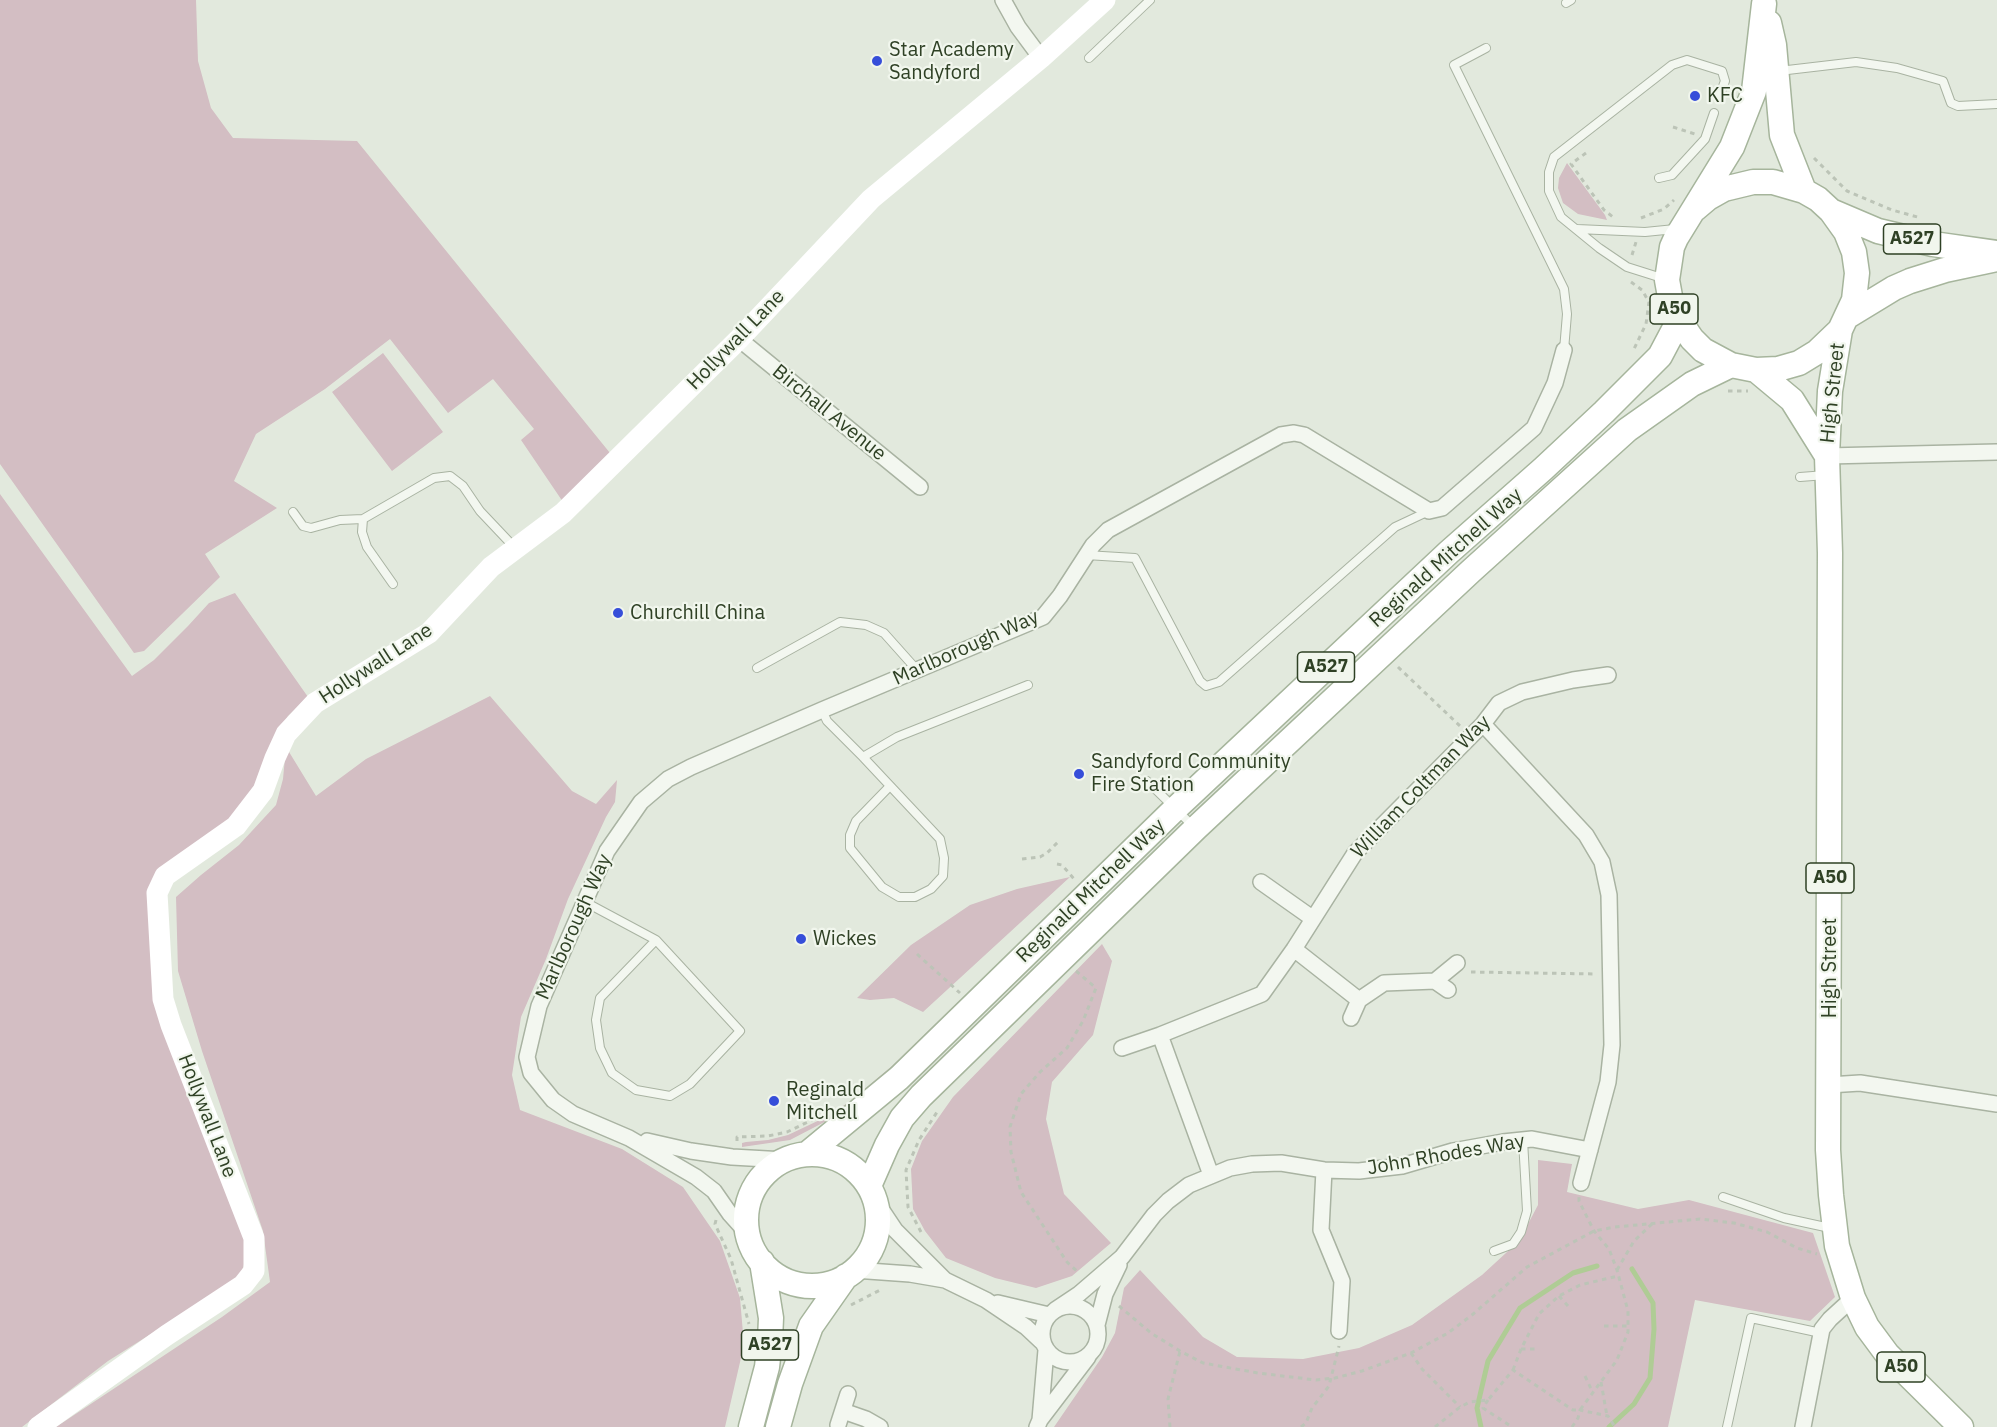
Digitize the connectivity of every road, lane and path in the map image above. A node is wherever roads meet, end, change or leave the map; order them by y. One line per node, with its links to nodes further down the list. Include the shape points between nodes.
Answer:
1 (1003, 0): 6 (street)
2 (1106, 0): 6 (street, Hollywall Lane)
3 (1150, 0): 7 (lane)
4 (1764, 2): 8 (main road); 18 (main road, via 1754,90 1732,147)
5 (1486, 48): 29 (lane, via 1454,66 1564,289)
6 (1041, 58): 28 (street, Hollywall Lane, via 871,199)
7 (1089, 58)
8 (1777, 71): 10 (lane, via 1856,62 1897,68 1943,81 1951,103 1958,106); 15 (main road, via 1782,135)
9 (1719, 98): 20 (lane, via 1725,81 1722,71 1687,60 1680,62 1554,158 1549,191 1561,217)
10 (1997, 104)
11 (1714, 113): 14 (lane, via 1705,139 1672,175)
12 (1586, 153): 17 (path, via 1571,164 1604,210)
13 (1812, 156): 19 (path, via 1847,191)
14 (1659, 178)
15 (1804, 191): 16 (main road, A50); 18 (main road, A50, via 1773,182 1753,182 1724,189 1708,198)
16 (1832, 211): 22 (main road, A527, via 1878,231); 27 (main road, A50, via 1846,232 1857,273 1854,300)
17 (1618, 218)
18 (1689, 218): 21 (lane); 25 (main road, A50, via 1672,247)
19 (1930, 221)
20 (1577, 229): 21 (lane); 24 (lane)
21 (1637, 232): 24 (path)
22 (1997, 253)
23 (1997, 259): 27 (main road, A527, via 1910,281)
24 (1627, 267): 25 (lane)
25 (1667, 280): 26 (main road, A50)
26 (1679, 320): 30 (main road, A50, via 1704,350); 54 (main road, Reginald Mitchell Way / A527, via 1660,356 1604,412)
27 (1844, 323): 31 (main road, A50, via 1817,352); 34 (main road, High Street / A50, via 1830,391)
28 (739, 339): 36 (street, Birchall Avenue); 40 (street, Hollywall Lane, via 563,513)
29 (1564, 350): 37 (street, via 1555,383 1534,428 1455,498 1442,508)
30 (1731, 365): 31 (main road, A50); 55 (main road, Reginald Mitchell Way / A527, via 1692,384 1627,430)
31 (1756, 381): 32 (path, via 1738,390); 34 (main road, High Street / A50, via 1792,400)
32 (1718, 391)
33 (1997, 452): 34 (street)
34 (1827, 465): 35 (lane); 73 (main road, High Street / A50)
35 (1800, 477)
36 (920, 487)
37 (1429, 511): 41 (street, Marlborough Way, via 1304,435 1294,433 1281,435 1108,530); 41 (lane, via 1395,527 1219,682 1206,686 1135,558)
38 (293, 512): 39 (lane, via 303,526 311,528)
39 (363, 519): 40 (lane, via 434,478 450,476); 42 (lane, via 367,547)
40 (516, 549): 129 (street, Hollywall Lane, via 491,567 429,633 315,703 286,734 263,791 236,826 165,876 158,893 163,999 254,1238 254,1271 243,1284)
41 (1086, 555): 45 (street, Marlborough Way, via 1043,617)
42 (393, 584)
43 (1395, 663): 50 (path)
44 (757, 668): 45 (lane, via 840,622 866,625 884,633)
45 (917, 670): 48 (street, Marlborough Way)
46 (1608, 675): 49 (street, William Coltman Way, via 1522,692 1499,703)
47 (1028, 686): 51 (lane, via 897,737)
48 (822, 710): 51 (lane, via 827,721); 61 (street, Marlborough Way, via 668,779 641,802 621,828)
49 (1483, 724): 50 (street, William Coltman Way); 67 (street, via 1586,835 1602,862 1609,895)
50 (1470, 736): 62 (street, William Coltman Way, via 1355,853)
51 (863, 757): 53 (lane)
52 (1147, 781): 54 (lane)
53 (890, 786): 53 (lane, via 940,839 944,876 915,897 899,897 882,887 850,848 856,821)
54 (1175, 809): 55 (lane); 79 (main road, Reginald Mitchell Way / A527, via 899,1078)
55 (1196, 828): 83 (main road, Reginald Mitchell Way / A527, via 921,1096 902,1118)
56 (1060, 840): 57 (path, via 1047,854)
57 (1022, 859)
58 (1057, 864): 59 (path)
59 (1076, 881)
60 (1261, 882): 62 (street)
61 (585, 902): 63 (lane); 76 (street, Marlborough Way, via 539,1006 527,1057 531,1074 553,1100 573,1114)
62 (1312, 918): 64 (street, William Coltman Way)
63 (656, 940): 63 (lane, via 600,998 596,1020 600,1048 612,1074 636,1090 670,1096 690,1084 740,1031)
64 (1294, 950): 69 (street); 71 (street, William Coltman Way, via 1262,994)
65 (917, 954): 68 (path)
66 (1457, 963): 67 (path, via 1470,972); 69 (street, via 1441,985 1384,983)
67 (1611, 974): 78 (street, via 1608,1082)
68 (954, 988)
69 (1359, 1000): 70 (street)
70 (1351, 1018)
71 (1160, 1035): 72 (street, William Coltman Way); 81 (street)
72 (1122, 1048)
73 (1829, 1085): 75 (street, via 1860,1083); 87 (main road, High Street / A50, via 1828,1150)
74 (944, 1103): 88 (path, via 919,1140 906,1170 908,1206)
75 (1997, 1104)
76 (629, 1137): 79 (street, Marlborough Way, via 742,1158); 89 (street, Marlborough Way, via 714,1191)
77 (1523, 1140): 78 (street, John Rhodes Way); 80 (street, John Rhodes Way, via 1453,1151 1402,1166); 90 (lane, via 1527,1211 1513,1244)
78 (1590, 1150): 82 (street)
79 (796, 1157): 83 (main road, via 822,1155 843,1161 860,1174); 89 (main road, via 764,1175 754,1188 747,1209)
80 (1324, 1170): 81 (street, John Rhodes Way, via 1281,1163 1252,1164); 107 (street, via 1322,1230 1342,1281)
81 (1211, 1175): 91 (street, John Rhodes Way, via 1168,1201)
82 (1581, 1183): 93 (path, via 1579,1201 1594,1231 1609,1249)
83 (872, 1193): 94 (main road, via 877,1234 871,1250); 96 (street, via 895,1230)
84 (1723, 1197): 87 (lane, via 1784,1218)
85 (1653, 1222): 93 (path, via 1634,1241)
86 (715, 1224): 108 (path, via 731,1259)
87 (1835, 1229): 99 (main road, High Street / A50)
88 (921, 1233)
89 (748, 1234): 92 (main road)
90 (1494, 1251)
91 (1122, 1257): 103 (street, John Rhodes Way); 104 (street, John Rhodes Way, via 1105,1294)
92 (762, 1262): 94 (main road, via 783,1278 801,1284 827,1284); 130 (main road, A527, via 771,1318 770,1340 767,1367)
93 (1617, 1270): 95 (path)
94 (850, 1273): 96 (street, via 910,1274); 131 (main road, A527, via 811,1326)
95 (1619, 1276): 98 (path, via 1580,1284); 106 (path)
96 (945, 1280): 100 (street)
97 (886, 1287): 102 (path)
98 (1559, 1296): 101 (path); 111 (path, via 1539,1314)
99 (1853, 1298): 109 (street); 128 (main road, A50, via 1867,1327 1887,1353)
100 (986, 1300): 103 (street, via 1031,1312); 110 (street, via 1026,1327)
101 (1569, 1306)
102 (848, 1308)
103 (1052, 1312): 104 (street, via 1074,1306 1091,1315); 110 (street, via 1041,1329)
104 (1097, 1325): 114 (street, via 1097,1344)
105 (1604, 1326): 106 (path)
106 (1628, 1326): 118 (path, via 1617,1360)
107 (1339, 1330): 127 (path, via 1341,1339 1329,1386)
108 (751, 1333)
109 (1821, 1333): 140 (lane, via 1751,1318); 141 (street)
110 (1044, 1346): 114 (street, via 1057,1360 1071,1363); 126 (street)
111 (1521, 1349): 112 (path); 116 (path)
112 (1537, 1349)
113 (1180, 1352): 133 (path, via 1168,1399)
114 (1091, 1353): 126 (street)
115 (1411, 1353): 122 (path)
116 (1514, 1370): 121 (path); 123 (path, via 1573,1410)
117 (1585, 1376): 119 (path)
118 (1600, 1382): 119 (path); 124 (path)
119 (1593, 1392): 123 (path)
120 (848, 1394): 125 (street)
121 (1488, 1400): 122 (path); 137 (path, via 1483,1408)
122 (1460, 1407): 136 (path)
123 (1580, 1410): 124 (path); 138 (path)
124 (1609, 1418): 139 (path)
125 (840, 1421): 132 (street, via 866,1419)
126 (1038, 1423)
127 (1306, 1423): 134 (path); 135 (path)
128 (1959, 1426)
129 (38, 1427)
130 (750, 1427)
131 (778, 1427)
132 (880, 1427)
133 (1170, 1427)
134 (1301, 1427)
135 (1310, 1427)
136 (1435, 1427)
137 (1512, 1427)
138 (1572, 1427)
139 (1615, 1427)
140 (1726, 1427)
141 (1803, 1427)

